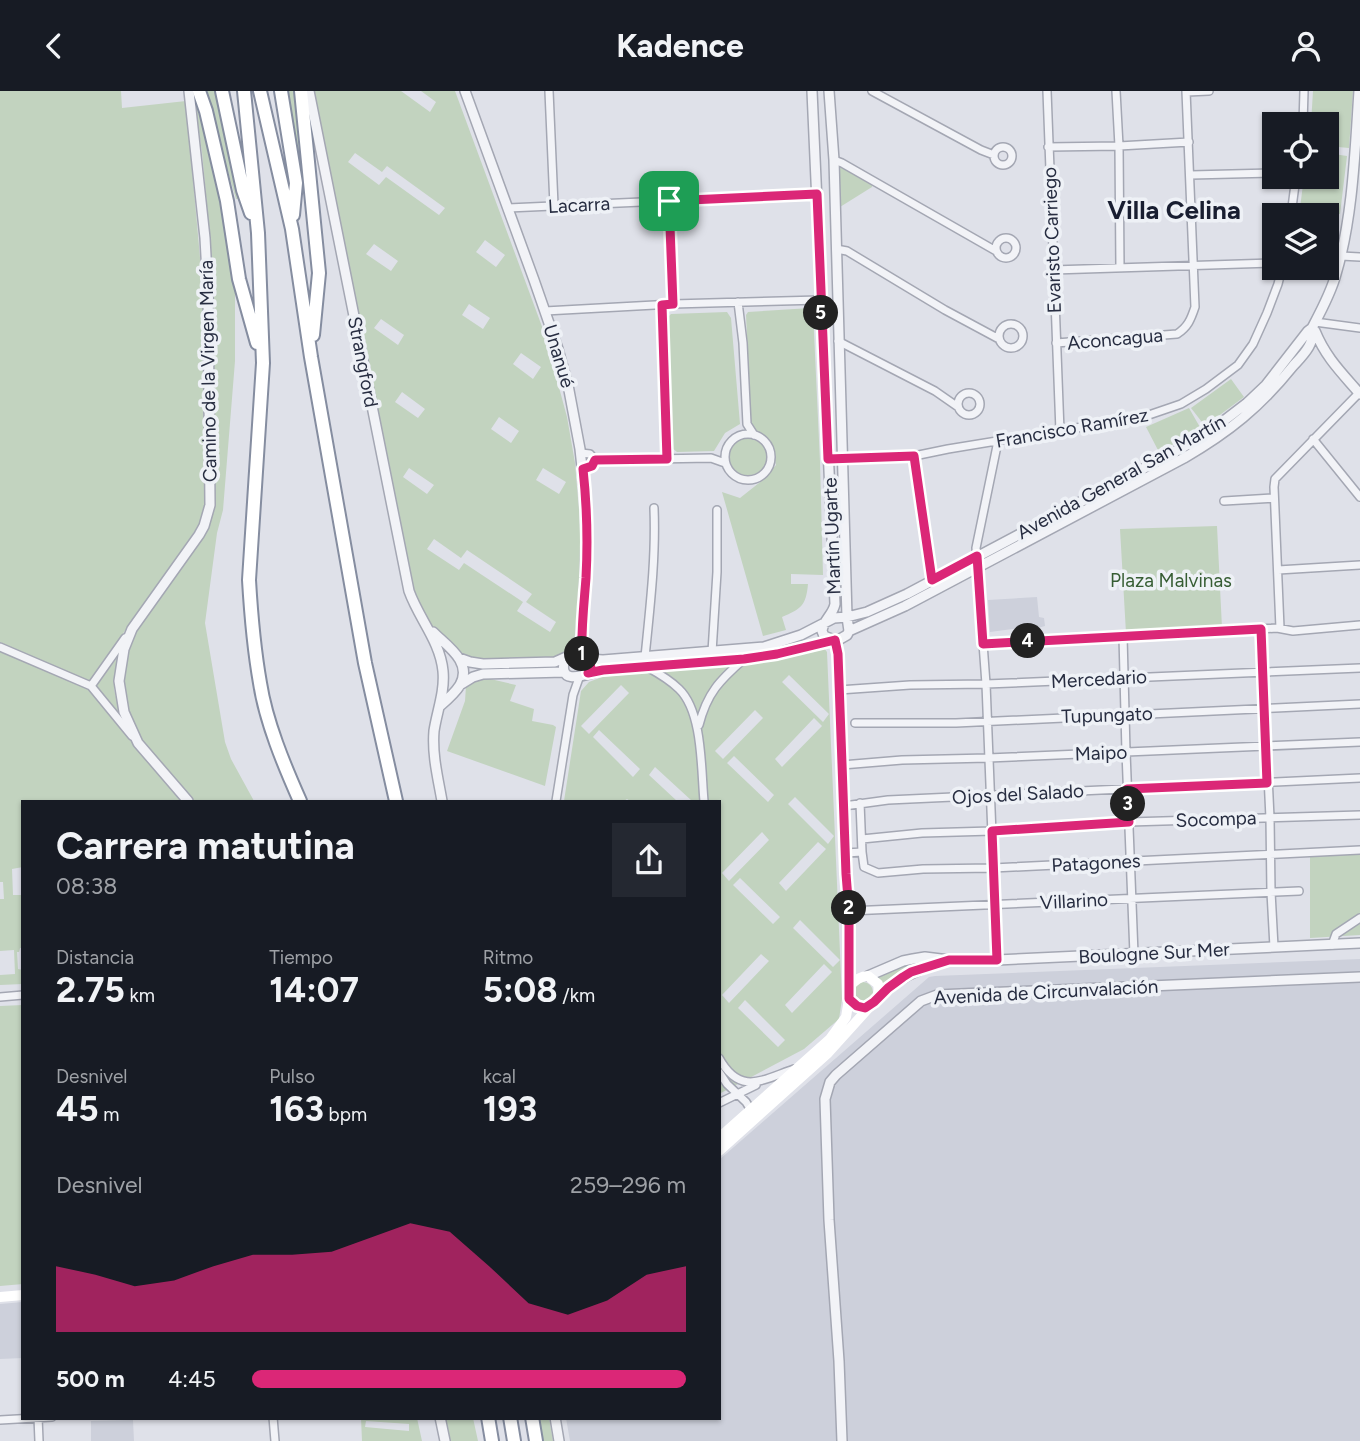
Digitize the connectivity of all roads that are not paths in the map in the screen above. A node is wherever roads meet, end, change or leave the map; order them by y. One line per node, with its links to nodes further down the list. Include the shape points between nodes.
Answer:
1 (189, 91): 92 (street, Camino de la Virgen María, via 208,292 210,505 199,535)
2 (199, 91): 59 (highway)
3 (222, 91): 35 (highway, via 243,190)
4 (244, 91): 35 (highway)
5 (260, 91): 34 (highway)
6 (281, 91): 34 (highway, via 296,183)
7 (301, 91): 56 (highway, via 319,273)
8 (309, 91): 93 (street, Strangford, via 407,584)
9 (464, 91): 33 (street, Unanué)
10 (549, 91): 32 (street)
11 (813, 91): 30 (street, Martín Ugarte)
12 (829, 91): 26 (street, Martín Ugarte)
13 (872, 91): 25 (street)
14 (1047, 91): 24 (street, Evaristo Carriego)
15 (1116, 91): 23 (street)
16 (1186, 91): 17 (street); 22 (street, Aconcagua)
17 (1209, 91)
18 (1304, 91): 20 (street)
19 (1359, 91): 21 (street)
20 (1303, 112)
21 (1359, 118): 29 (street)
22 (1189, 142): 23 (street); 28 (street, Aconcagua)
23 (1119, 146): 24 (street); 42 (street)
24 (1048, 147): 43 (street, Evaristo Carriego)
25 (994, 155)
26 (834, 160): 36 (street, Martín Ugarte); 37 (street)
27 (1262, 173): 28 (street)
28 (1191, 175): 41 (street, Aconcagua)
29 (1356, 186): 38 (street)
30 (817, 194): 31 (street, Lacarra); 45 (street, Martín Ugarte)
31 (669, 201): 32 (street, Lacarra); 47 (street)
32 (554, 205): 33 (street, Lacarra)
33 (508, 208): 49 (street, Unanué)
34 (292, 229): 56 (highway)
35 (258, 233): 59 (highway)
36 (836, 249): 52 (street, via 847,251); 53 (street, Martín Ugarte)
37 (996, 251)
38 (1341, 256): 39 (street); 50 (street)
39 (1360, 257)
40 (1262, 264): 41 (street)
41 (1194, 267): 42 (street); 54 (street, Aconcagua, via 1195,307 1177,334)
42 (1120, 268): 43 (street)
43 (1053, 270): 54 (street, Evaristo Carriego)
44 (1278, 280): 63 (street, Francisco Ramírez, via 1252,344 1238,365 1206,389 1181,404 1143,417)
45 (820, 300): 46 (street); 73 (street, Martín Ugarte)
46 (738, 302): 47 (street); 62 (street)
47 (673, 304): 48 (street)
48 (662, 305): 49 (street); 72 (street)
49 (545, 311): 69 (street, Unanué, via 568,385)
50 (1313, 326): 51 (street); 55 (street, Avenida General San Martín, via 1313,338); 57 (street, Avenida General San Martín); 58 (street)
51 (1360, 328)
52 (999, 339)
53 (838, 341): 61 (street); 74 (street, Martín Ugarte)
54 (1056, 343): 63 (street, Evaristo Carriego)
55 (1304, 353): 57 (street); 58 (street); 85 (street, Avenida General San Martín, via 1275,390 1223,434)
56 (311, 356): 133 (highway, via 365,663)
57 (1290, 356): 83 (street, Avenida General San Martín, via 1247,403 1208,432)
58 (1329, 358): 60 (street)
59 (262, 363): 132 (highway, via 250,605 262,696)
60 (1359, 394): 66 (street)
61 (958, 407)
62 (747, 424): 64 (street); 65 (street)
63 (1060, 431): 67 (street, Francisco Ramírez)
64 (754, 435): 65 (street); 76 (street, via 766,442 771,455 764,474 752,480 738,479)
65 (738, 436): 68 (street)
66 (1313, 439): 78 (street); 79 (street, via 1277,475)
67 (998, 441): 70 (street, Francisco Ramírez); 83 (street)
68 (728, 446): 71 (street); 76 (street)
69 (580, 453): 75 (street); 77 (street, Unanué)
70 (914, 456): 74 (street, Francisco Ramírez); 87 (street)
71 (711, 458): 72 (street); 76 (street)
72 (667, 459): 75 (street)
73 (828, 459): 74 (street, Francisco Ramírez); 89 (street, Martín Ugarte, via 835,604)
74 (842, 459): 88 (street, Martín Ugarte)
75 (595, 460): 77 (street)
76 (725, 463)
77 (583, 469): 101 (street, Unanué, via 587,537)
78 (1360, 497)
79 (1274, 498): 80 (street); 86 (street)
80 (1224, 501)
81 (654, 508): 104 (street)
82 (717, 510): 100 (street)
83 (977, 556): 85 (street); 87 (street, Avenida General San Martín)
84 (1360, 565): 86 (street)
85 (979, 567): 95 (street, Avenida General San Martín); 98 (street)
86 (1278, 570): 91 (street)
87 (932, 580): 88 (street, Avenida General San Martín, via 884,605)
88 (846, 617): 89 (street, Avenida General San Martín); 95 (street, Martín Ugarte)
89 (825, 622): 97 (street, Martín Ugarte, via 824,636); 100 (street, Avenida General San Martín, via 764,647)
90 (1360, 625): 91 (street)
91 (1280, 628): 94 (street)
92 (132, 629): 112 (street, Camino de la Virgen María); 122 (street, Camino de la Virgen María, via 119,681 124,712)
93 (429, 629): 102 (street, Strangford); 115 (street, Strangford, via 443,670)
94 (1261, 629): 96 (street); 106 (street)
95 (849, 631): 97 (street, Avenida General San Martín)
96 (1123, 636): 98 (street); 109 (street)
97 (835, 640): 103 (street, Avenida General San Martín); 113 (street, Martín Ugarte)
98 (983, 644): 110 (street)
99 (0, 647): 112 (street)
100 (712, 652): 104 (street, Avenida General San Martín)
101 (577, 656): 102 (street, Avenida General San Martín, via 555,662 483,664); 104 (street, Avenida General San Martín); 107 (street, via 591,666); 108 (street, via 563,666)
102 (459, 658): 111 (street, via 464,669)
103 (744, 659): 104 (street, Avenida General San Martín); 120 (street, via 712,692)
104 (646, 661): 107 (street, Avenida General San Martín); 120 (street, via 684,694)
105 (1360, 668): 106 (street, Mercedario)
106 (1262, 672): 109 (street, Mercedario); 116 (street)
107 (588, 673): 108 (street)
108 (571, 675): 111 (street, via 484,674); 135 (street, via 573,695)
109 (1124, 677): 110 (street, Mercedario); 117 (street)
110 (986, 684): 113 (street, Mercedario); 118 (street)
111 (460, 685): 115 (street)
112 (92, 686): 122 (street, Camino de la Virgen María)
113 (839, 691): 126 (street, Martín Ugarte)
114 (1360, 704): 116 (street, Tupungato)
115 (440, 707): 134 (street, Strangford, via 434,752)
116 (1265, 709): 117 (street, Tupungato); 123 (street)
117 (1125, 715): 118 (street, Tupungato); 124 (street)
118 (986, 720): 119 (street, Tupungato); 125 (street)
119 (855, 723)
120 (698, 729): 136 (street)
121 (1360, 742): 123 (street, Maipo)
122 (138, 743): 131 (street, Camino de la Virgen María)
123 (1265, 746): 124 (street, Maipo); 128 (street)
124 (1126, 752): 125 (street, Maipo); 129 (street)
125 (988, 758): 126 (street, Maipo); 130 (street)
126 (842, 765): 138 (street, Martín Ugarte)
127 (1360, 778): 128 (street, Ojos del Salado)
128 (1267, 783): 129 (street, Ojos del Salado); 140 (street)
129 (1127, 789): 130 (street, Ojos del Salado); 141 (street)
130 (990, 795): 137 (street, Ojos del Salado); 142 (street)
131 (187, 800)
132 (300, 800)
133 (396, 800)
134 (442, 800)
135 (556, 800)
136 (704, 800)
137 (860, 803): 138 (street, Ojos del Salado); 143 (street)
138 (844, 806): 146 (street, Martín Ugarte)
139 (1360, 815): 140 (street, Socompa)
140 (1270, 817): 141 (street, Socompa); 147 (street)
141 (1129, 822): 142 (street, Socompa); 148 (street)
142 (992, 831): 143 (street, Socompa); 149 (street)
143 (862, 839): 145 (street)
144 (1360, 850): 147 (street, Patagones)
145 (862, 852): 146 (street); 149 (street, Patagones, via 863,865 878,873)
146 (846, 853): 154 (street, Martín Ugarte)
147 (1270, 855): 148 (street, Patagones); 151 (street)
148 (1132, 861): 149 (street, Patagones); 152 (street)
149 (993, 868): 153 (street)
150 (1299, 891): 151 (street, Villarino)
151 (1271, 892): 152 (street, Villarino); 158 (street)
152 (1133, 897): 153 (street, Villarino); 159 (street)
153 (994, 905): 154 (street, Villarino); 161 (street)
154 (849, 911): 162 (street, Martín Ugarte)
155 (1360, 918): 157 (street, via 1336,934)
156 (1360, 943): 157 (street, Boulogne Sur Mer)
157 (1332, 945): 158 (street, Boulogne Sur Mer)
158 (1274, 947): 159 (street, Boulogne Sur Mer)
159 (1135, 954): 161 (street, Boulogne Sur Mer)
160 (949, 960): 161 (street, Boulogne Sur Mer); 163 (street, Boulogne Sur Mer, via 913,959); 169 (street, Boulogne Sur Mer, via 911,972)
161 (997, 960)
162 (850, 969): 163 (street); 165 (street, Martín Ugarte)
163 (867, 976): 165 (main road); 169 (main road, via 878,985)
164 (1360, 977): 197 (street, Avenida de Circunvalación, via 929,997 830,1082 825,1099 826,1139)
165 (849, 988): 168 (street, Martín Ugarte)
166 (21, 995): 167 (street)
167 (0, 997)
168 (849, 999): 169 (main road, via 861,1008); 171 (main road, via 843,1023)
169 (876, 1001): 178 (main road, Boulogne Sur Mer, via 828,1053)
170 (721, 1061): 173 (street, via 742,1082)
171 (799, 1068): 173 (street); 176 (main road)
172 (721, 1075): 174 (street)
173 (764, 1081): 174 (street)
174 (737, 1095): 175 (street); 176 (street)
175 (721, 1102)
176 (751, 1110): 177 (main road)
177 (721, 1136)
178 (721, 1149)
179 (21, 1295): 180 (main road)
180 (0, 1297)
181 (21, 1419): 182 (street)
182 (0, 1420)
183 (38, 1420): 190 (street)
184 (273, 1420): 191 (street)
185 (441, 1420): 192 (street)
186 (488, 1420): 193 (highway)
187 (510, 1420): 194 (highway)
188 (532, 1420): 195 (highway)
189 (556, 1420): 196 (street)
190 (39, 1441)
191 (275, 1441)
192 (445, 1441)
193 (492, 1441)
194 (514, 1441)
195 (536, 1441)
196 (559, 1441)
197 (842, 1441)

